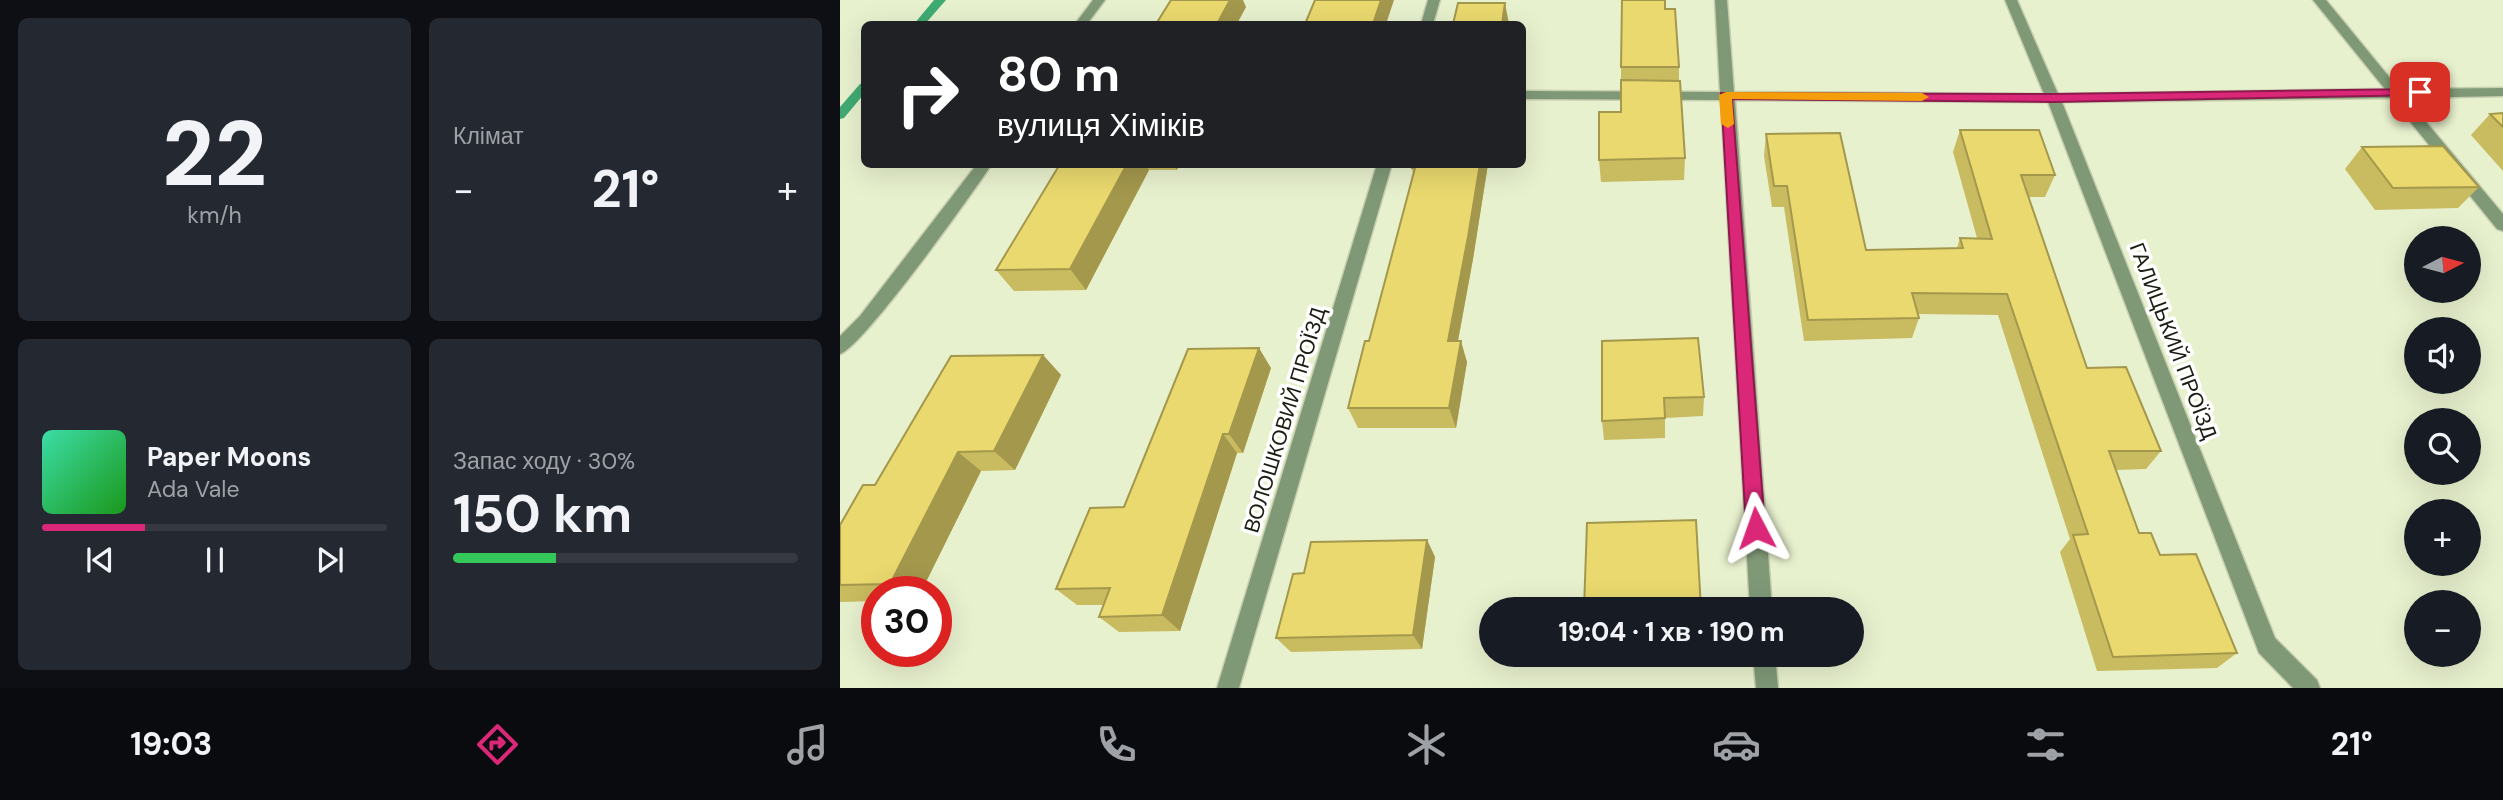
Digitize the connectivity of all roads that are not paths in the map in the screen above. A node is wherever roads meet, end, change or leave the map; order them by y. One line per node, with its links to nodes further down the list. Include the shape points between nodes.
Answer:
1 (1099, 0): 6 (street)
2 (1434, 0): 7 (street)
3 (1721, 0): 11 (street)
4 (2011, 0): 12 (street, ГАЛИЦЬКИЙ ПРОЇЗД)
5 (2319, 0): 9 (street)
6 (1083, 21)
7 (1428, 21)
8 (2503, 92): 9 (street)
9 (2393, 93): 12 (street); 15 (street)
10 (1526, 94): 11 (street)
11 (1726, 95): 12 (street); 17 (street)
12 (2053, 98): 21 (street, ГАЛИЦЬКИЙ ПРОЇЗД, via 2267,645)
13 (982, 168): 16 (street, via 866,321)
14 (1384, 168): 19 (street, ВОЛОШКОВИЙ ПРОЇЗД)
15 (2503, 225)
16 (840, 347)
17 (1760, 597)
18 (1765, 667): 20 (street)
19 (1228, 688)
20 (1767, 688)
21 (2309, 688)

